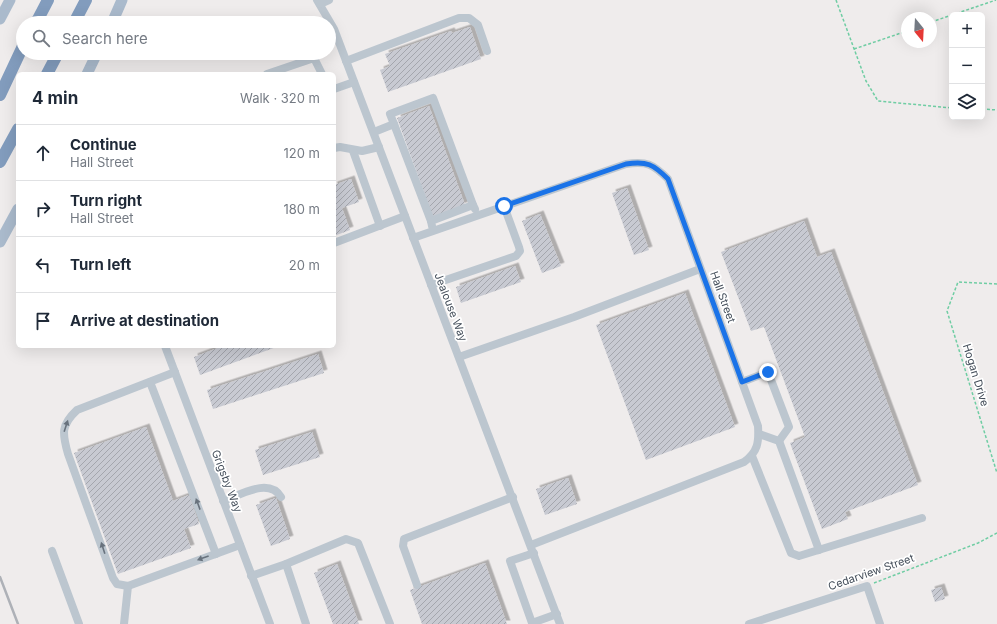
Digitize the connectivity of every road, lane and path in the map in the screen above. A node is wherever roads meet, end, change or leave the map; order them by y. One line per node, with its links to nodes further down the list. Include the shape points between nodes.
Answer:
1 (10, 0): 15 (main road)
2 (48, 0): 10 (highway)
3 (86, 0): 11 (highway)
4 (122, 0): 12 (main road)
5 (328, 0): 8 (street)
6 (836, 0): 19 (path)
7 (996, 0): 9 (path)
8 (318, 2): 13 (street, Jealouse Way)
9 (961, 12)
10 (40, 16)
11 (78, 16)
12 (115, 16)
13 (326, 16)
14 (949, 16): 16 (path)
15 (0, 19)
16 (937, 20)
17 (901, 32): 19 (path)
18 (336, 34): 26 (street, Jealouse Way)
19 (854, 49): 34 (path, via 866,81 878,101)
20 (488, 51): 26 (street, via 478,25 470,18 459,18)
21 (16, 60): 33 (highway)
22 (54, 60): 27 (highway)
23 (94, 60): 28 (main road)
24 (308, 60): 29 (street)
25 (315, 60): 30 (street)
26 (346, 61): 31 (street, Jealouse Way)
27 (48, 72)
28 (88, 72)
29 (273, 72)
30 (321, 72)
31 (354, 82): 32 (street); 38 (street, Jealouse Way)
32 (336, 88)
33 (0, 95)
34 (949, 108)
35 (985, 109): 36 (path)
36 (997, 110)
37 (394, 124): 38 (street); 44 (street, via 390,114 434,98); 49 (street)
38 (374, 132): 40 (street, Jealouse Way)
39 (16, 133): 43 (highway)
40 (379, 147): 42 (street); 47 (street, Jealouse Way)
41 (336, 148): 42 (street)
42 (353, 151): 50 (street)
43 (0, 162)
44 (473, 206): 48 (street); 49 (street)
45 (504, 206): 48 (street, Hall Street); 55 (street, Hall Street, via 626,164 642,162 656,167 668,179); 57 (street, via 520,251 516,256)
46 (16, 213): 54 (main road)
47 (405, 216): 50 (street); 52 (street, Jealouse Way)
48 (477, 216): 51 (street, Hall Street)
49 (431, 221): 51 (street)
50 (380, 226): 53 (street)
51 (434, 231): 52 (street, Hall Street)
52 (413, 238): 57 (street, Jealouse Way)
53 (336, 241)
54 (0, 242)
55 (700, 269): 59 (street); 62 (street, Hall Street)
56 (997, 284): 66 (path, Hogan Drive, via 958,282 947,311)
57 (432, 285): 59 (street, Jealouse Way)
58 (166, 348): 60 (street, Grigsby Way)
59 (459, 357): 68 (street, Jealouse Way)
60 (175, 372): 61 (street); 69 (street, Grigsby Way)
61 (150, 382): 76 (street, one-way to 61); 80 (street, one-way to 61, via 117,584 113,578 68,454 63,438 64,428 68,419 77,410)
62 (742, 382): 63 (street, Hall Street); 64 (street, via 768,372 789,427)
63 (759, 434): 64 (street); 65 (street, via 759,443)
64 (779, 441): 74 (street)
65 (752, 456): 73 (street, via 744,462); 74 (street, via 791,553 799,556)
66 (997, 473)
67 (281, 497): 69 (street, via 270,487)
68 (513, 497): 73 (street, Jealouse Way); 79 (street, via 404,539 403,546)
69 (223, 501): 72 (street, Grigsby Way)
70 (922, 518): 74 (street)
71 (997, 533): 81 (path, Cedarview Street, via 978,543)
72 (240, 545): 76 (street); 78 (street, Grigsby Way)
73 (533, 549): 82 (street, Jealouse Way); 82 (street, via 510,561 532,623)
74 (819, 550)
75 (52, 551): 83 (street)
76 (216, 554): 80 (street, one-way to 80)
77 (286, 564): 78 (street); 86 (street); 87 (street, via 346,539 358,543)
78 (251, 576): 85 (street, Grigsby Way)
79 (418, 585)
80 (128, 586): 84 (street)
81 (867, 586): 89 (street, Cedarview Street); 90 (street)
82 (557, 614): 88 (street, Jealouse Way)
83 (79, 624)
84 (124, 624)
85 (270, 624)
86 (306, 624)
87 (390, 624)
88 (560, 624)
89 (749, 624)
90 (880, 624)

